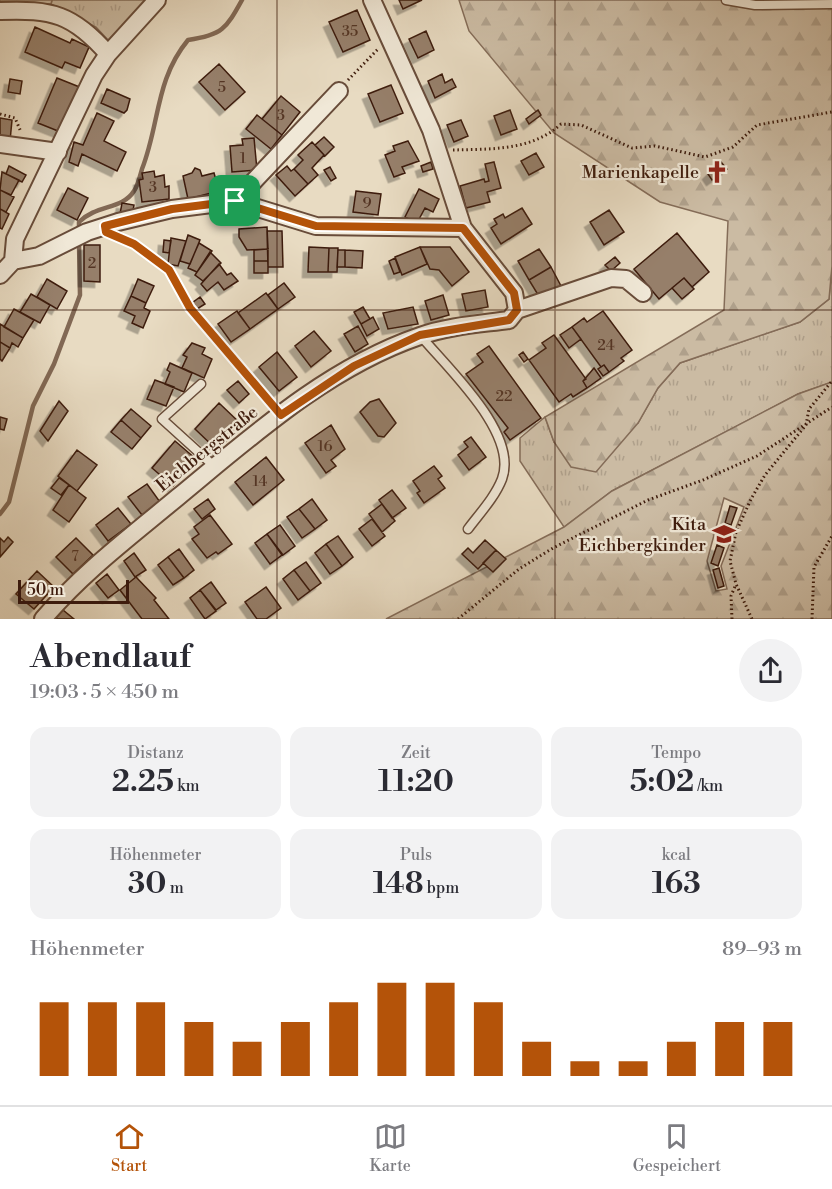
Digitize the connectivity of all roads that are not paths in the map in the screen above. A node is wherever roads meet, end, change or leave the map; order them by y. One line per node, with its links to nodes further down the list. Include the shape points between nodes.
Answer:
1 (157, 0): 6 (street)
2 (372, 0): 11 (street, via 439,150)
3 (726, 0): 4 (lane, via 755,5)
4 (832, 4)
5 (0, 11): 6 (street, via 53,13 88,31)
6 (108, 54): 9 (street)
7 (339, 90): 10 (street)
8 (0, 144): 9 (street)
9 (58, 152): 12 (street, via 15,240)
10 (235, 201): 11 (street, via 316,226); 12 (street, via 172,209 105,226 39,256)
11 (463, 228): 15 (street, via 514,293)
12 (14, 261): 13 (street)
13 (0, 274)
14 (643, 293): 15 (street, Eichbergstraße, via 626,279 611,278)
15 (517, 310): 16 (street, Eichbergstraße, via 509,320)
16 (420, 335): 18 (street, Eichbergstraße, via 354,366 281,415); 19 (lane, via 487,415 506,454 503,477 495,493)
17 (201, 384): 18 (lane, via 162,419)
18 (215, 467): 20 (street, Eichbergstraße, via 74,583)
19 (468, 529)
20 (43, 619)

